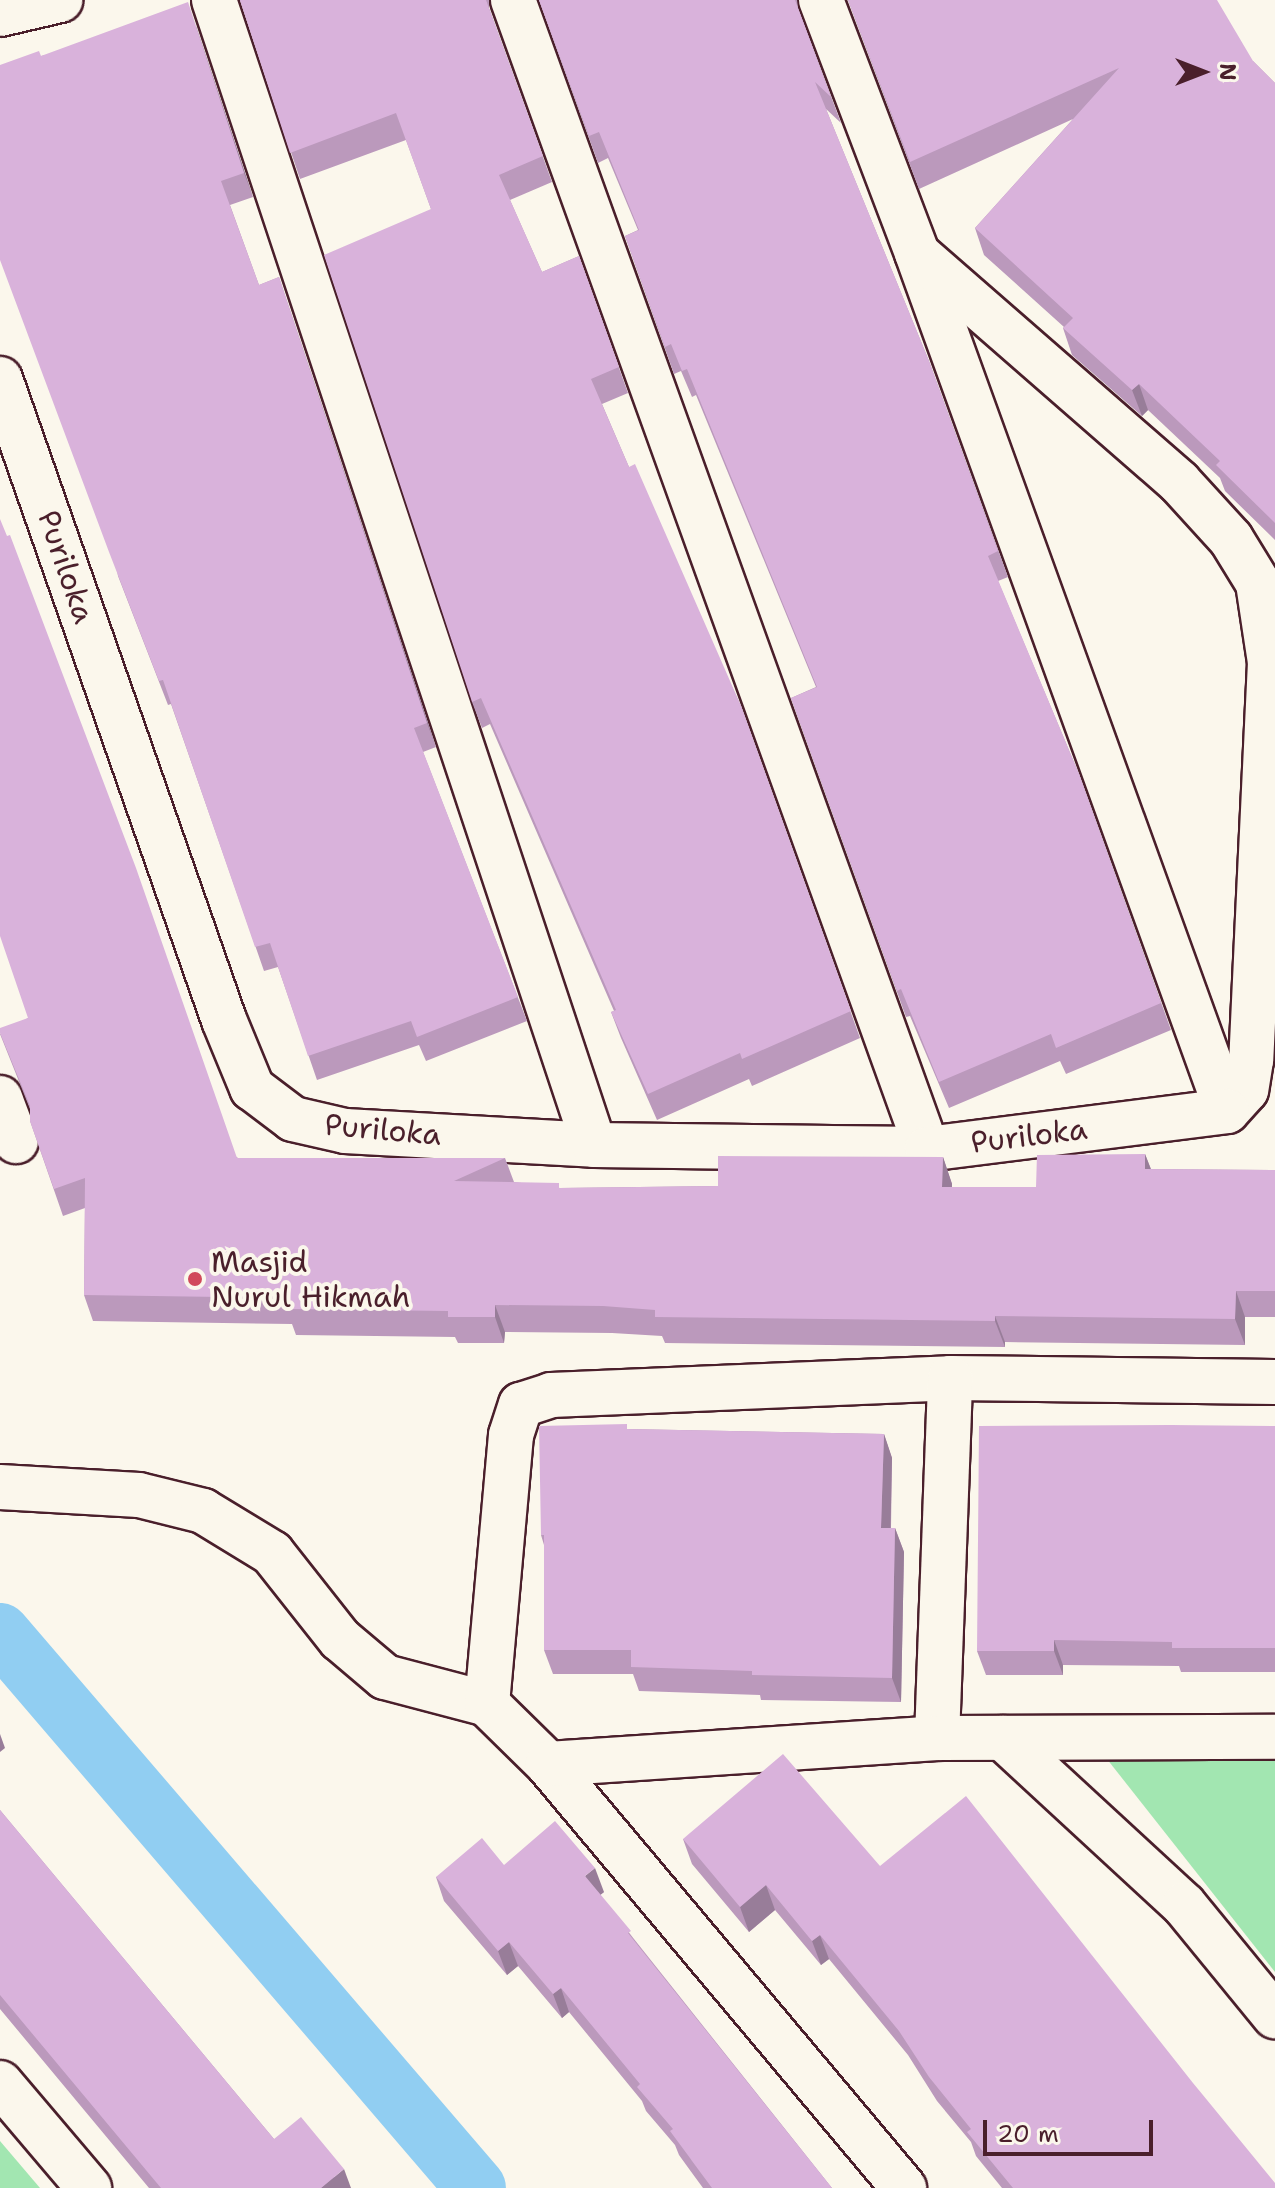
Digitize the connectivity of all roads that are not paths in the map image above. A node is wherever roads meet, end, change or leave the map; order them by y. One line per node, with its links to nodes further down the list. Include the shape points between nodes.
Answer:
1 (60, 0): 5 (street)
2 (214, 0): 11 (street)
3 (513, 0): 12 (street)
4 (821, 0): 6 (street)
5 (0, 14)
6 (917, 253): 9 (street); 9 (street, via 1179,482 1231,539 1258,583 1270,662 1251,1060 1246,1090)
7 (0, 379): 11 (street, Puriloka, via 252,1088 293,1119 345,1131)
8 (0, 1098): 10 (street)
9 (1227, 1111): 12 (street, Puriloka)
10 (16, 1141)
11 (594, 1145): 12 (street, Puriloka)
12 (927, 1149)
13 (950, 1378): 14 (street); 16 (street, via 551,1395 521,1405 511,1435); 18 (street)
14 (1275, 1382)
15 (0, 1487): 16 (street, via 139,1495 203,1511 272,1553 340,1639 385,1677)
16 (487, 1704): 20 (street)
17 (1275, 1737): 19 (street)
18 (937, 1738): 19 (street); 20 (street)
19 (1003, 1738): 21 (street, via 1184,1905)
20 (548, 1764): 24 (street)
21 (1275, 2016)
22 (0, 2083): 23 (street)
23 (89, 2188)
24 (904, 2188)

